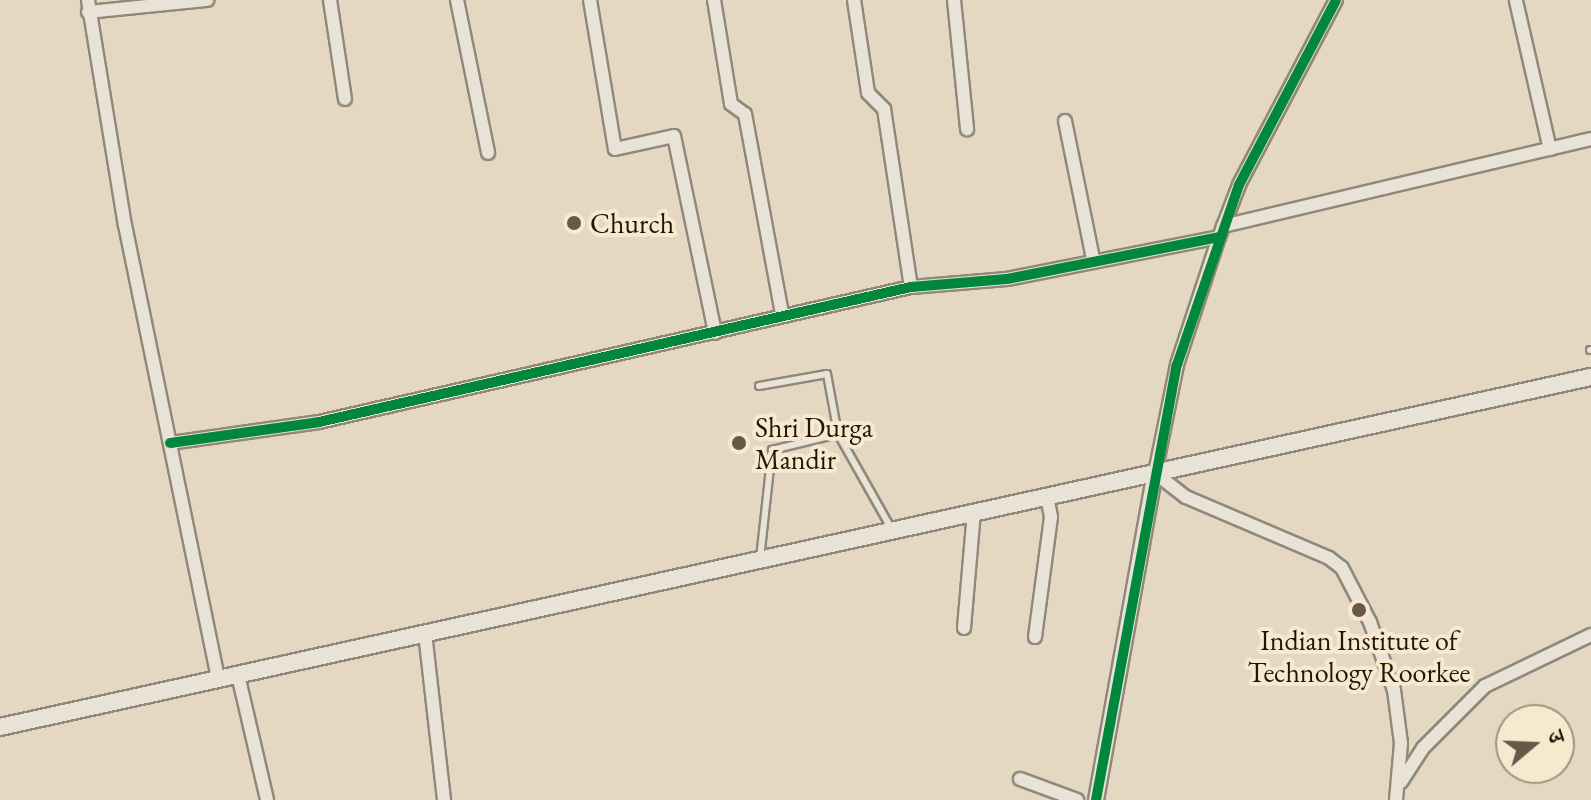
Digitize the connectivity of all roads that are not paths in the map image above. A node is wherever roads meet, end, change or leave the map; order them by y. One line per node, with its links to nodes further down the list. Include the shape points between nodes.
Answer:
1 (207, 0): 10 (street)
2 (330, 0): 11 (street)
3 (457, 0): 16 (street)
4 (590, 0): 21 (street, via 615,149 674,136)
5 (714, 0): 20 (street, via 731,104 745,114)
6 (854, 0): 19 (street, via 868,93 884,109)
7 (954, 0): 13 (street)
8 (1336, 0): 17 (street)
9 (1516, 1): 15 (street)
10 (92, 8): 25 (street)
11 (345, 99)
12 (1065, 121): 18 (street)
13 (967, 129)
14 (1591, 139): 15 (street)
15 (1550, 149): 17 (street)
16 (488, 153)
17 (1221, 232): 18 (street); 26 (street, via 1177,365)
18 (1093, 259): 19 (street, via 1007,279)
19 (911, 287): 20 (street)
20 (782, 314): 21 (street)
21 (715, 333): 25 (street, via 319,422)
22 (1591, 377): 26 (main road)
23 (759, 386): 24 (lane, via 827,374)
24 (838, 434): 29 (lane); 30 (lane, via 772,450)
25 (170, 443): 36 (street)
26 (1155, 473): 27 (main road); 39 (street, via 1186,497 1342,568 1370,622 1394,690); 43 (street)
27 (1047, 497): 28 (main road); 34 (street, via 1051,517)
28 (974, 512): 29 (main road); 31 (street)
29 (892, 530): 30 (main road)
30 (760, 559): 32 (main road)
31 (964, 628)
32 (425, 633): 35 (main road); 41 (street)
33 (1591, 635): 39 (street, via 1485,686 1423,748)
34 (1035, 637)
35 (238, 675): 36 (main road); 40 (street)
36 (218, 679): 37 (main road)
37 (0, 727)
38 (1020, 779): 42 (street)
39 (1401, 782): 44 (street)
40 (267, 800)
41 (444, 800)
42 (1077, 800)
43 (1096, 800)
44 (1396, 800)

